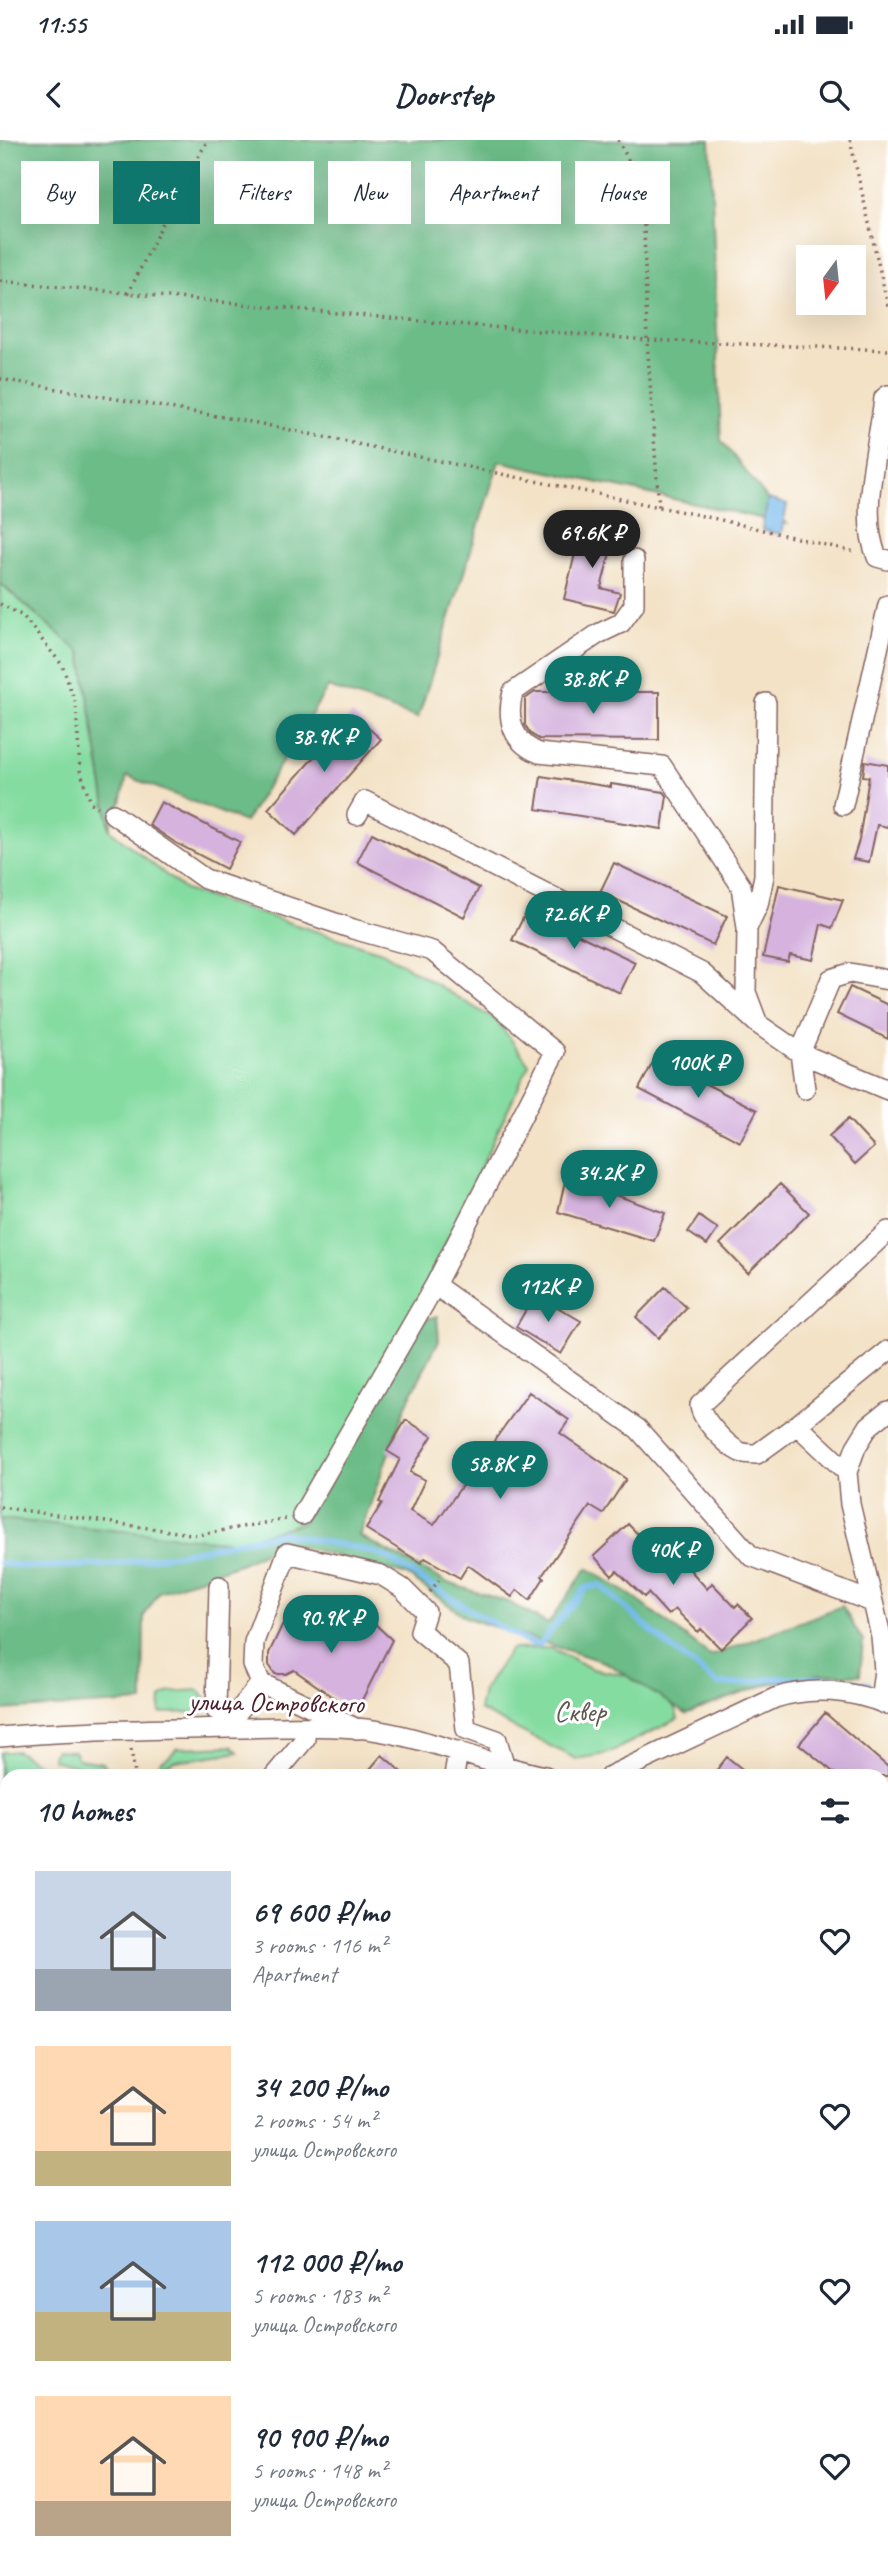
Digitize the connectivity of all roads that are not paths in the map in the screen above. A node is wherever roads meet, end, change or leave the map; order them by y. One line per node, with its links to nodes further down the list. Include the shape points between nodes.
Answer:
1 (888, 395): 2 (street, via 884,398)
2 (885, 429): 4 (street, via 870,498 870,542)
3 (634, 559): 10 (street, via 634,605 621,623 513,692 511,725 524,747 539,753 662,766 741,886)
4 (882, 559)
5 (888, 605): 7 (street)
6 (766, 703): 10 (street, via 764,876)
7 (843, 805)
8 (113, 814): 17 (street, via 205,879 432,951 555,1052)
9 (357, 815): 12 (street, via 365,801 702,973)
10 (747, 928): 12 (street, via 746,992)
11 (888, 981): 13 (street, via 850,973 831,979)
12 (758, 1024): 13 (street)
13 (800, 1054): 14 (street); 15 (street)
14 (805, 1089)
15 (888, 1090)
16 (888, 1231): 20 (street, via 700,1405 700,1413 742,1453 757,1454)
17 (435, 1285): 22 (street); 24 (street, via 638,1429 751,1556)
18 (888, 1351): 20 (street)
19 (888, 1410): 21 (street, via 869,1426)
20 (797, 1425): 21 (street)
21 (846, 1472): 24 (street)
22 (302, 1515)
23 (219, 1586): 28 (street, via 216,1710)
24 (872, 1602): 25 (street)
25 (886, 1667): 27 (street)
26 (261, 1683): 28 (street); 30 (street); 33 (street, via 253,1665 254,1642 287,1553 381,1575 426,1612 420,1631 459,1664 466,1729 497,1740)
27 (884, 1703): 37 (street, via 848,1693 796,1691)
28 (226, 1720): 29 (street, улица Островского); 31 (street, улица Островского)
29 (305, 1727): 30 (street, улица Островского); 34 (street, via 305,1739)
30 (357, 1729): 32 (street, улица Островского)
31 (0, 1737)
32 (458, 1751): 33 (street, улица Островского); 35 (street)
33 (505, 1767): 36 (street, улица Островского)
34 (280, 1769)
35 (455, 1769)
36 (514, 1769)
37 (625, 1769)

